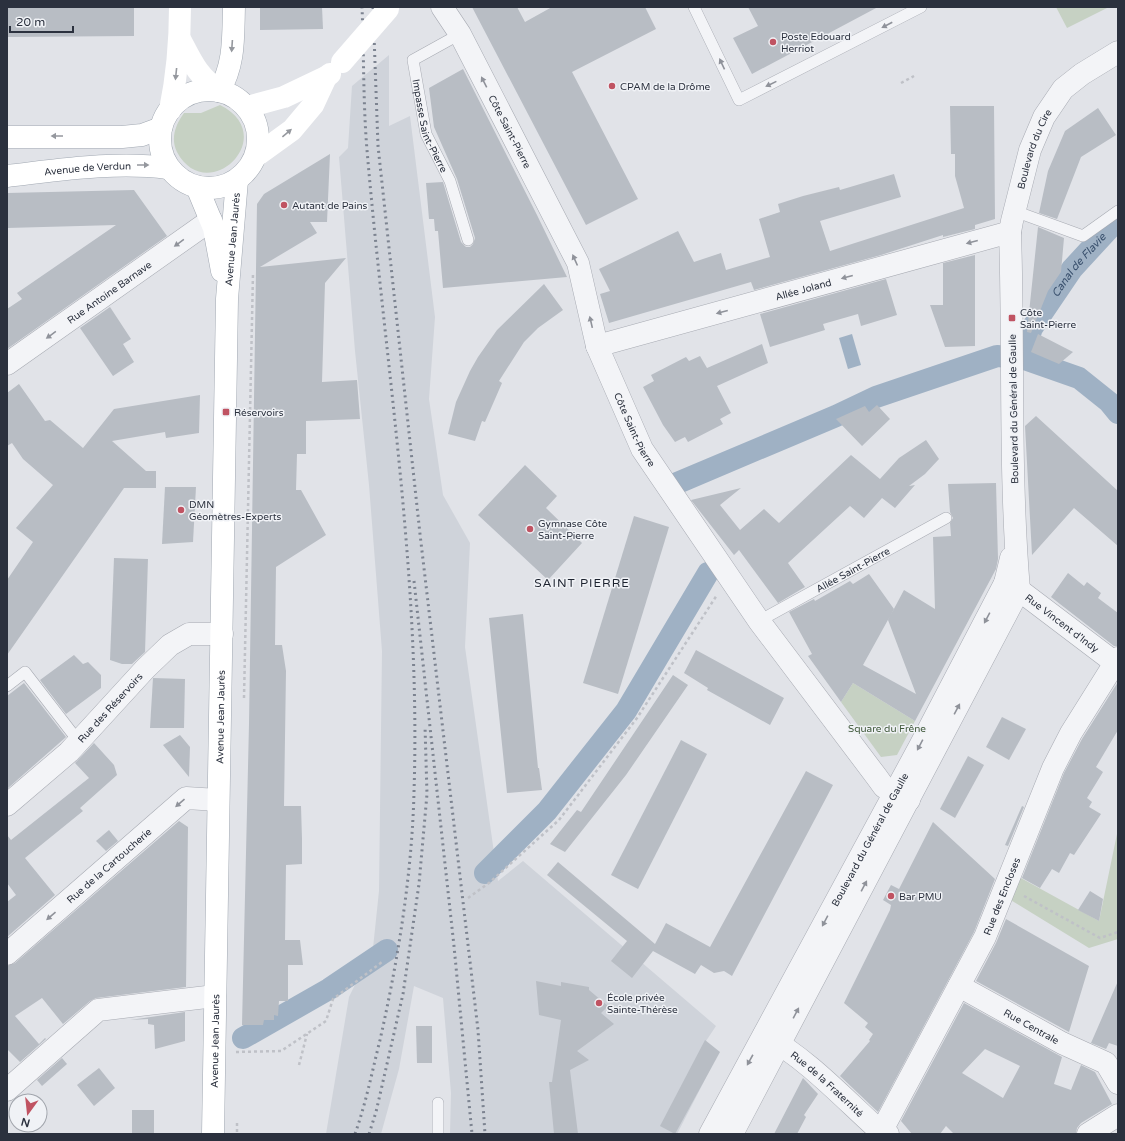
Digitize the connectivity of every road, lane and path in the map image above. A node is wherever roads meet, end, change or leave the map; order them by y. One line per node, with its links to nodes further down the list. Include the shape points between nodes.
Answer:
1 (180, 7): 8 (main road)
2 (234, 7): 13 (main road, one-way to 13, via 231,60 228,76)
3 (390, 7): 11 (main road, bridge)
4 (694, 7): 5 (lane, one-way to 4, via 738,100)
5 (921, 7)
6 (441, 8): 7 (street, Côte Saint-Pierre)
7 (460, 34): 25 (lane, Impasse Saint-Pierre, via 413,60 426,134 450,181); 28 (street, Côte Saint-Pierre, one-way to 7, via 578,263)
8 (180, 39): 13 (main road, via 195,69); 15 (main road, one-way to 15, via 175,84)
9 (1118, 52): 24 (street, Boulevard du Cire, via 1063,89 1044,117 1030,150)
10 (914, 76): 12 (path)
11 (326, 77): 14 (main road, via 284,97); 17 (main road, one-way to 11, via 274,145 296,125 313,105)
12 (901, 83)
13 (219, 91): 14 (main road); 15 (main road, via 205,90 192,93 180,100)
14 (246, 107): 17 (main road, via 254,118 258,130)
15 (165, 119): 16 (main road, one-way to 16, via 142,135); 18 (main road, via 160,142)
16 (7, 137)
17 (256, 156): 20 (main road)
18 (168, 168): 19 (main road, Avenue de Verdun, one-way to 18, via 116,165 151,165); 21 (main road, via 181,180)
19 (7, 176)
20 (237, 180): 21 (main road, via 216,188); 27 (main road, Avenue Jean Jaurès)
21 (197, 187): 23 (main road, Avenue Jean Jaurès)
22 (1118, 211): 24 (lane, via 1083,236)
23 (211, 220): 27 (main road, Avenue Jean Jaurès); 29 (street, Rue Antoine Barnave, one-way to 29)
24 (1012, 222): 26 (street, Boulevard du Cire); 28 (street, Allée Joland, one-way to 28)
25 (468, 240)
26 (1012, 278): 32 (street, Boulevard du Général de Gaulle, via 1015,539)
27 (227, 299): 34 (main road, Avenue Jean Jaurès)
28 (597, 346): 31 (street, Côte Saint-Pierre, via 642,449)
29 (7, 364)
30 (946, 518): 33 (lane, Allée Saint-Pierre)
31 (729, 577): 33 (street, Côte Saint-Pierre); 42 (path, via 637,718 559,820 489,883)
32 (1012, 586): 35 (street, Rue Vincent d'Indy); 38 (street, Boulevard du Général de Gaulle)
33 (759, 621): 38 (street, Côte Saint-Pierre, via 884,787)
34 (222, 634): 37 (street, Rue des Réservoirs, via 189,634 170,645); 39 (main road, Avenue Jean Jaurès)
35 (1117, 662): 41 (street, Rue des Encloses, via 1071,733 1053,768)
36 (7, 686): 37 (lane, via 25,672)
37 (79, 742): 40 (street, Rue des Réservoirs)
38 (902, 796): 49 (street, Boulevard du Général de Gaulle)
39 (218, 800): 44 (street, Rue de la Cartoucherie, one-way to 44, via 186,798); 47 (main road, Avenue Jean Jaurès)
40 (7, 805)
41 (1006, 886): 43 (path, via 1100,938); 46 (street, Rue des Encloses, via 985,937)
42 (468, 898)
43 (1118, 932)
44 (7, 954)
45 (382, 962): 48 (path, via 333,999 326,1021)
46 (959, 986): 52 (street, Rue Centrale, via 1062,1043 1106,1063); 56 (street, Rue des Encloses)
47 (215, 996): 50 (main road, Avenue Jean Jaurès); 53 (street, via 98,1010)
48 (307, 1033): 50 (path, via 281,1051); 51 (path)
49 (772, 1039): 56 (street, Rue de la Fraternité, via 801,1060); 59 (street, Boulevard du Général de Gaulle, one-way to 59); 60 (street, Boulevard du Général de Gaulle)
50 (214, 1051): 57 (main road, Avenue Jean Jaurès)
51 (299, 1065)
52 (1118, 1083)
53 (7, 1090)
54 (438, 1103): 58 (lane)
55 (1118, 1115): 61 (street)
56 (884, 1133)
57 (213, 1134)
58 (438, 1134)
59 (710, 1134)
60 (732, 1134)
61 (1088, 1134)

